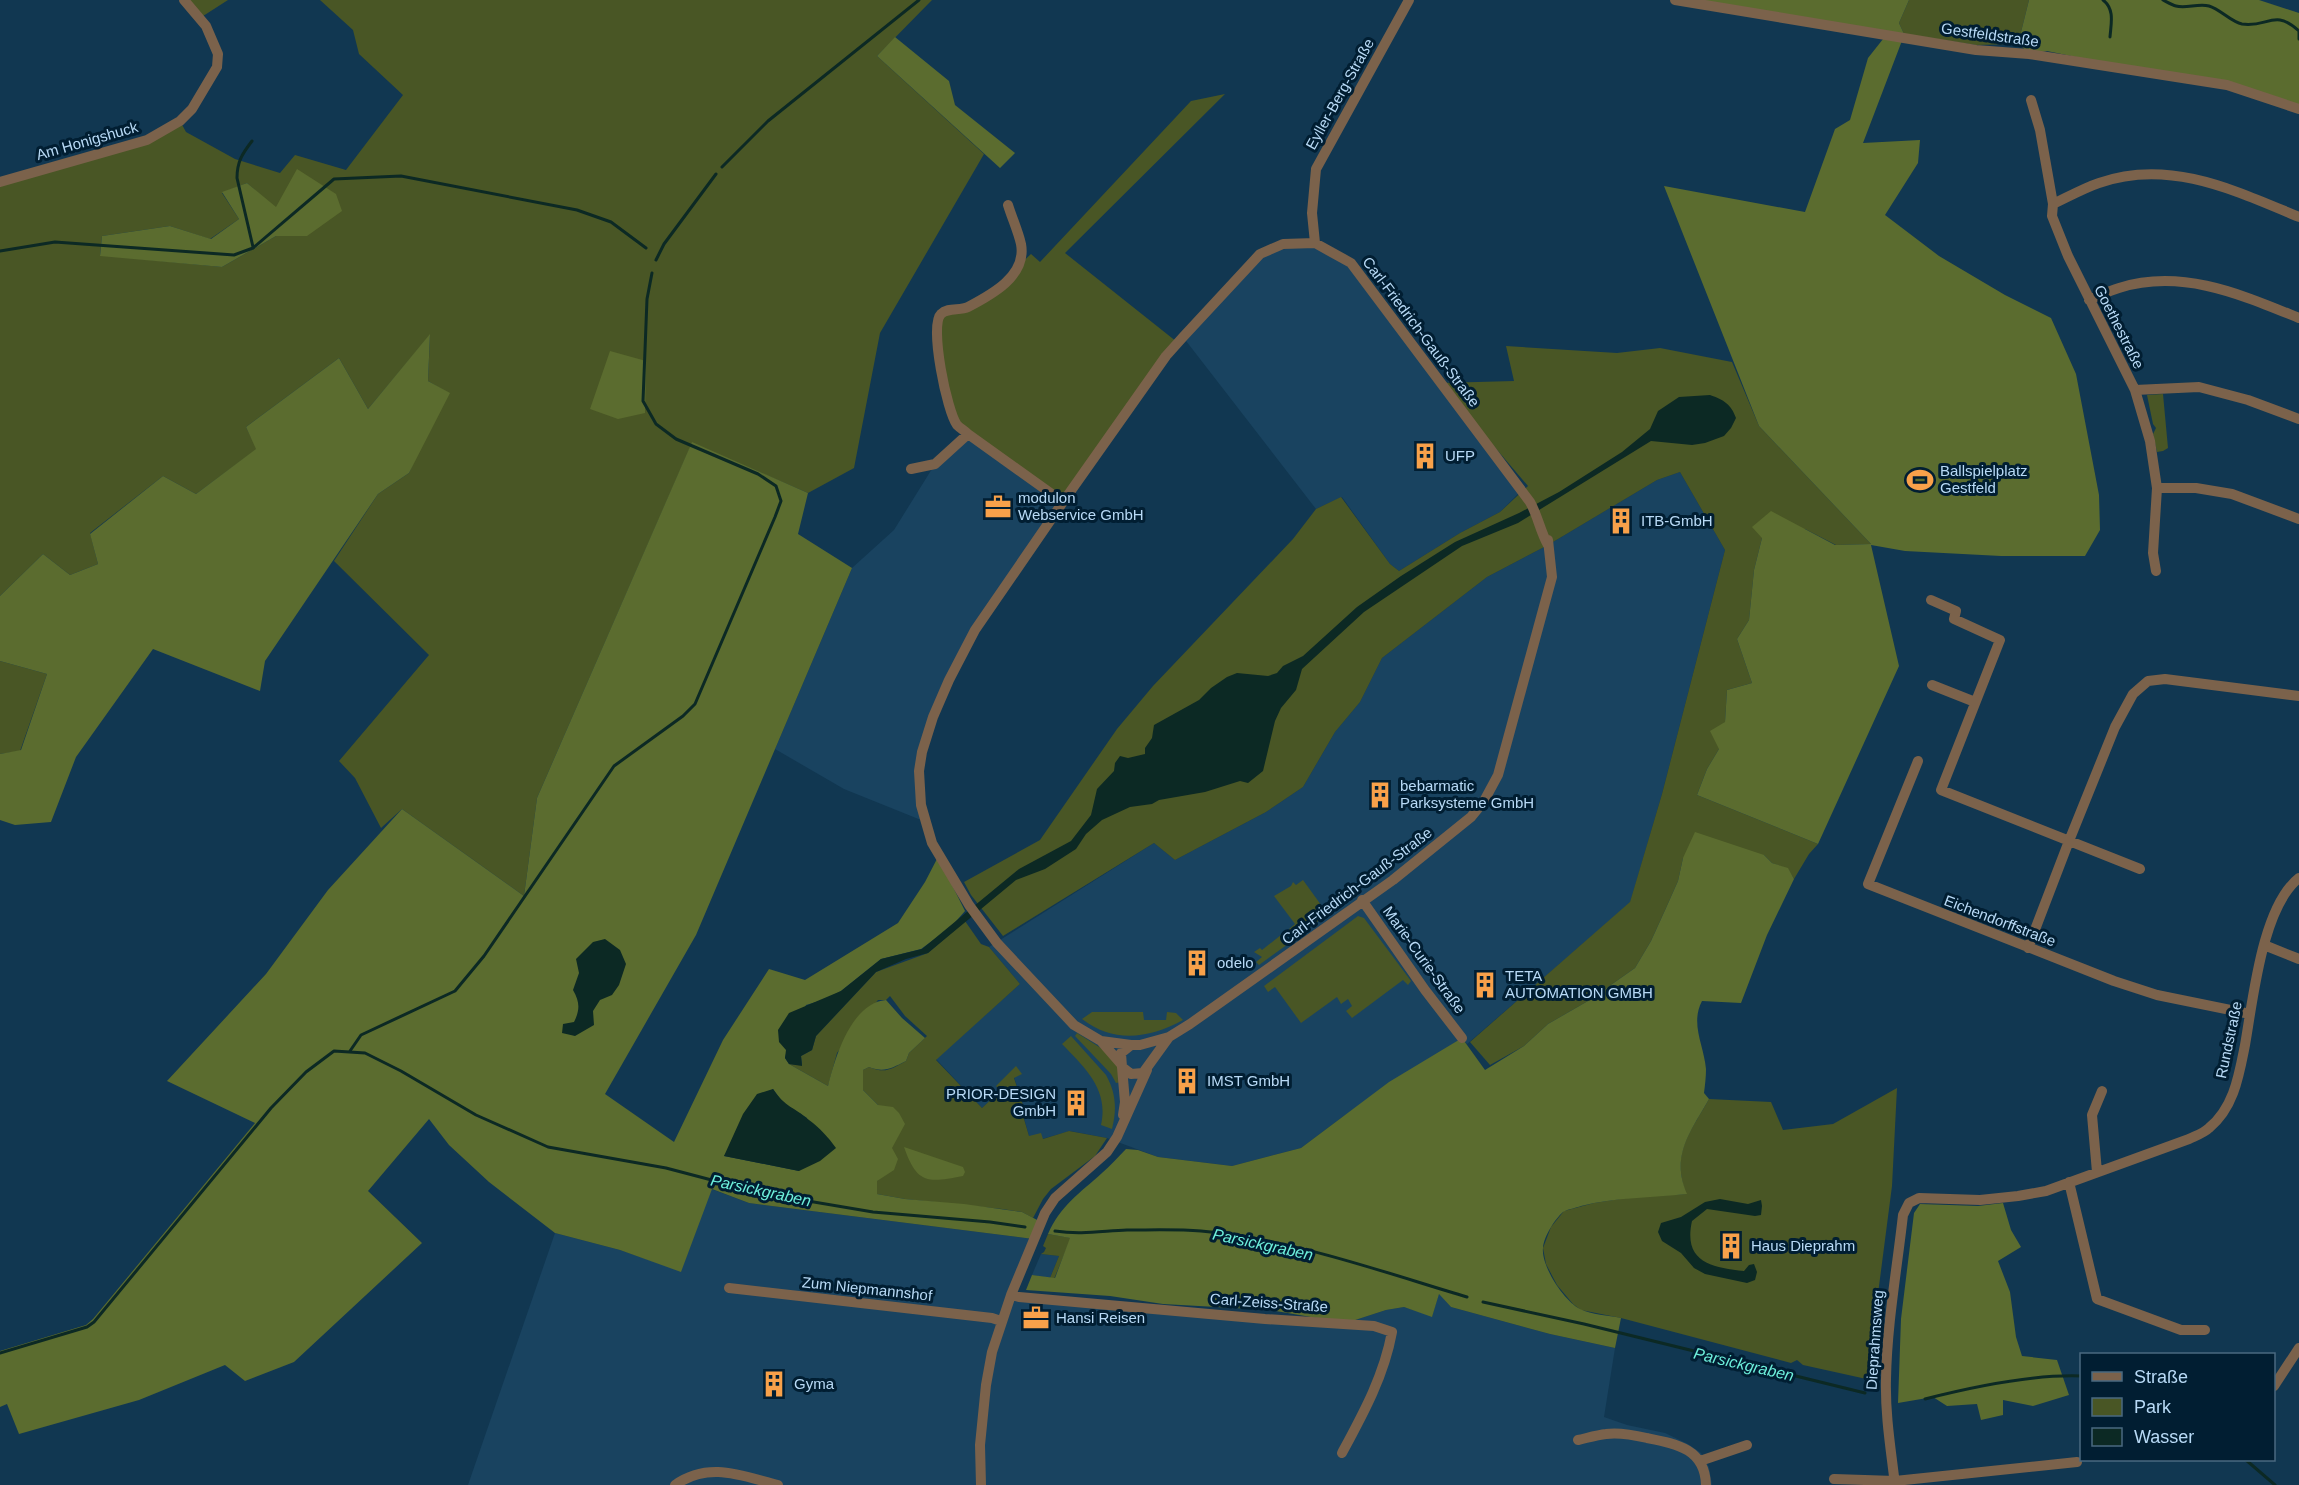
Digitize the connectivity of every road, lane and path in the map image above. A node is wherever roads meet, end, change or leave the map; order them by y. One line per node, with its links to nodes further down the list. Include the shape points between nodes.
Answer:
1 (184, 0): 6 (street, Am Honigshuck, via 206,26 218,54 217,67 192,109 180,121 147,140)
2 (1409, 0): 10 (street, Eyller-Berg-Straße, via 1316,170 1312,213)
3 (1675, 0): 5 (street, Gestfeldstraße, via 1976,50 2029,54 2227,85)
4 (2031, 100): 7 (street, Goethestraße)
5 (2299, 110)
6 (0, 182)
7 (2053, 204): 9 (street, via 2100,182 2137,175 2179,175 2224,186); 11 (street, Goethestraße, via 2052,216)
8 (1008, 205): 15 (street, via 1021,246 1020,263 1006,284 965,308 940,314 936,323 939,361 948,398 956,424)
9 (2299, 218)
10 (1315, 243): 18 (street, Carl-Friedrich-Gauß-Straße, via 1283,244 1260,254 1166,356); 29 (street, Carl-Friedrich-Gauß-Straße, via 1351,263 1530,502 1549,532 1552,561 1552,578 1498,775 1484,801 1393,880)
11 (2089, 300): 12 (street, via 2120,288 2155,281 2179,282 2234,292); 13 (street, Goethestraße)
12 (2299, 318)
13 (2135, 390): 14 (street, via 2199,387); 17 (street, Goethestraße, via 2150,441)
14 (2299, 419)
15 (968, 434): 16 (street, via 935,464); 18 (street)
16 (911, 469)
17 (2157, 488): 19 (street, via 2196,488 2232,494); 20 (street, Goethestraße, via 2153,553)
18 (1063, 502): 36 (street, Carl-Friedrich-Gauß-Straße, via 966,646 933,717 922,752 921,805 938,857 997,943 1074,1025)
19 (2299, 519)
20 (2156, 571)
21 (1931, 600): 24 (street, via 1956,611 1954,619 2000,640)
22 (1932, 684): 24 (street)
23 (2299, 696): 26 (street, via 2165,679 2148,681 2133,694 2115,728)
24 (1976, 702): 26 (street, via 1941,790)
25 (1918, 761): 31 (street, Eichendorffstraße, via 1868,884)
26 (2068, 841): 27 (street); 31 (street)
27 (2140, 869)
28 (2299, 878): 30 (street, Rundstraße, via 2284,893)
29 (1362, 900): 34 (street, Carl-Friedrich-Gauß-Straße, via 1255,980); 35 (street, Marie-Curie-Straße)
30 (2264, 945): 32 (street); 33 (street, Rundstraße)
31 (2028, 948): 33 (street, Eichendorffstraße, via 2157,995)
32 (2299, 959)
33 (2250, 1014): 42 (street, Rundstraße, via 2238,1080 2225,1109 2209,1129)
34 (1169, 1037): 37 (street, Carl-Friedrich-Gauß-Straße); 39 (street, Carl-Friedrich-Gauß-Straße)
35 (1462, 1038)
36 (1101, 1041): 37 (street, Carl-Friedrich-Gauß-Straße); 38 (street, Carl-Friedrich-Gauß-Straße)
37 (1136, 1045): 38 (street, via 1121,1053); 39 (street, via 1148,1052)
38 (1122, 1066): 39 (street, via 1135,1075); 41 (street, Carl-Friedrich-Gauß-Straße, via 1125,1101)
39 (1148, 1067): 41 (street, Carl-Friedrich-Gauß-Straße)
40 (2102, 1091): 42 (street, via 2092,1115)
41 (1120, 1130): 46 (street, Carl-Friedrich-Gauß-Straße, via 1107,1152 1055,1198)
42 (2097, 1172): 43 (street, Rundstraße)
43 (2069, 1182): 44 (street, Rundstraße, via 2018,1197 1919,1198); 48 (street, via 2097,1299 2181,1330)
44 (1909, 1203): 57 (street, Dieprahmsweg, via 1903,1215 1886,1377)
45 (729, 1288): 47 (street, Zum Niepmannshof)
46 (1011, 1295): 47 (street, Carl-Friedrich-Gauß-Straße); 53 (street, Carl-Zeiss-Straße, via 1374,1326 1392,1332 1371,1401)
47 (1001, 1321): 60 (street, Carl-Friedrich-Gauß-Straße, via 986,1385)
48 (2205, 1330)
49 (2299, 1348): 50 (street)
50 (2275, 1384)
51 (1578, 1440): 54 (street, via 1630,1434 1674,1444)
52 (1747, 1445): 54 (street)
53 (1342, 1453)
54 (1700, 1461): 61 (street)
55 (2077, 1462): 57 (street)
56 (1834, 1479): 57 (street)
57 (1895, 1483)
58 (675, 1485): 59 (street, via 706,1471)
59 (778, 1485)
60 (981, 1485)
61 (1707, 1485)

